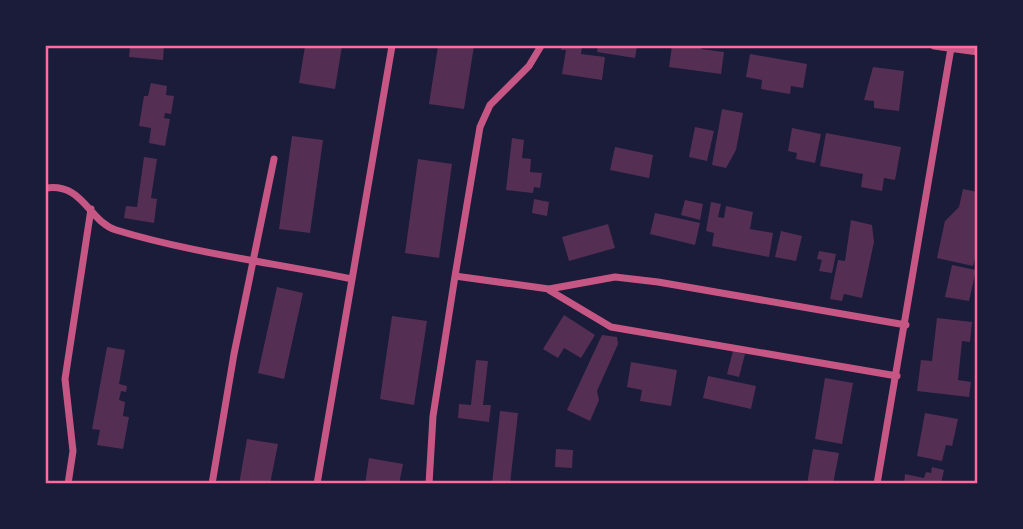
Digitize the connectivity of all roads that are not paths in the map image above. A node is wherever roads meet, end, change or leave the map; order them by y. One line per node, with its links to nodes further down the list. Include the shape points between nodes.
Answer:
1 (392, 46): 11 (street)
2 (541, 46): 10 (street, via 529,66 490,105 480,127)
3 (934, 46): 4 (street)
4 (951, 48): 5 (street); 13 (street)
5 (978, 52)
6 (274, 159): 9 (street)
7 (46, 188): 8 (street, via 79,196)
8 (92, 209): 9 (street, via 111,228); 15 (street, via 65,379 73,451)
9 (254, 258): 11 (street); 16 (street)
10 (455, 276): 12 (street); 18 (street, via 433,416)
11 (352, 279): 17 (street)
12 (549, 289): 13 (street, via 615,278 636,280); 14 (street, via 611,327)
13 (906, 325): 14 (street)
14 (897, 376): 19 (street)
15 (68, 484)
16 (212, 484)
17 (317, 484)
18 (429, 484)
19 (877, 484)

